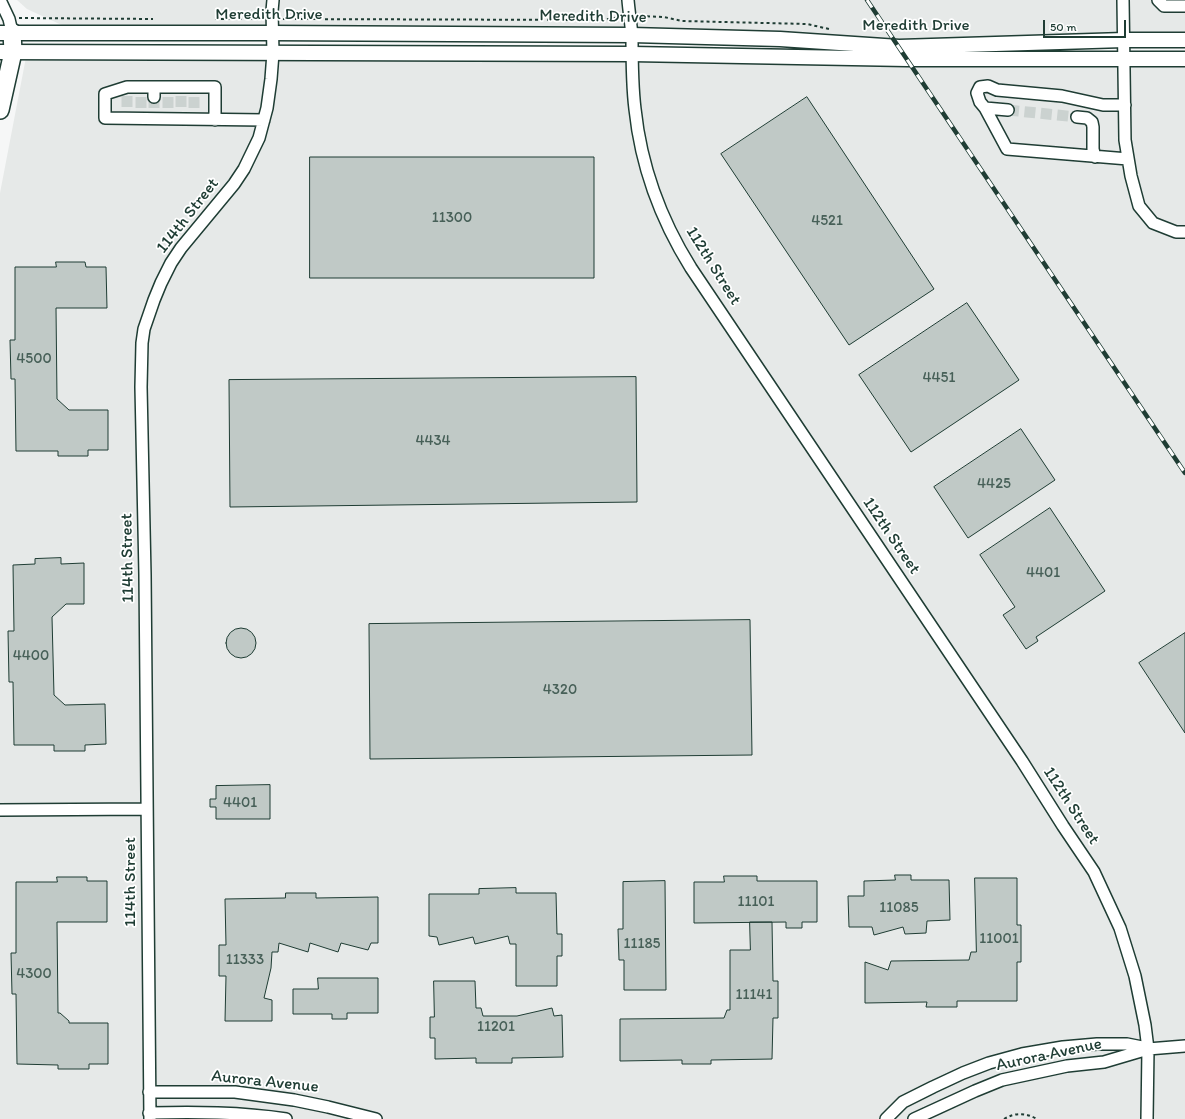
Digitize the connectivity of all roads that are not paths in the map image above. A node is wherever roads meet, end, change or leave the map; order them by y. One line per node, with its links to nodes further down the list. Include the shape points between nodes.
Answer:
1 (0, 0): 7 (street, via 9,19)
2 (273, 0): 8 (street, 114th Street)
3 (628, 0): 9 (street, 112th Street)
4 (1122, 0): 10 (street)
5 (1158, 0): 6 (street, via 1164,6)
6 (1185, 6)
7 (6, 32): 8 (main road, Meredith Drive); 12 (highway)
8 (272, 33): 9 (main road, Meredith Drive); 13 (street, 114th Street)
9 (632, 35): 10 (main road, Meredith Drive, via 780,39 899,47); 14 (street, 112th Street)
10 (1124, 40): 11 (main road, Meredith Drive); 15 (street)
11 (1185, 40)
12 (6, 52): 13 (main road, Meredith Drive); 20 (highway)
13 (273, 53): 14 (main road, Meredith Drive); 24 (street, 114th Street)
14 (632, 54): 15 (main road, Meredith Drive, via 907,59); 31 (street, 112th Street, via 640,146 663,216 680,250 1018,754 1094,872 1120,928 1133,969)
15 (1124, 58): 16 (main road, Meredith Drive); 18 (street)
16 (1185, 58)
17 (168, 103): 17 (street, via 154,92 127,91 105,94 105,118 127,114 154,114); 23 (street, via 181,114 194,114); 23 (street, via 181,92 194,92 215,86)
18 (1124, 105): 19 (street, via 1104,105 1062,96 998,90 988,86 980,87 977,93); 26 (street)
19 (985, 108): 21 (street); 25 (street, via 1007,149)
20 (0, 110)
21 (1008, 110)
22 (1077, 117): 25 (street, via 1087,118 1092,122 1092,149)
23 (215, 120): 24 (street)
24 (264, 120): 28 (street, 114th Street, via 259,138 244,169 171,263 144,329 141,387)
25 (1095, 157): 26 (street)
26 (1128, 159): 27 (street, via 1139,206 1153,223 1176,232)
27 (1185, 232)
28 (147, 809): 29 (street); 32 (street, 114th Street)
29 (0, 810)
30 (1185, 1046): 31 (street, Aurora Avenue)
31 (1148, 1048): 36 (street, Aurora Avenue, via 1127,1044 1097,1044 1022,1054 963,1073 933,1087 903,1102); 37 (street, Aurora Avenue, via 1104,1062 1067,1066 1002,1080); 38 (street, 112th Street)
32 (149, 1092): 33 (street, 114th Street); 35 (street, Aurora Avenue, via 235,1092 328,1106)
33 (150, 1116): 34 (street, Aurora Avenue, via 231,1113)
34 (286, 1119)
35 (376, 1119)
36 (886, 1119)
37 (914, 1119)
38 (1148, 1119)

